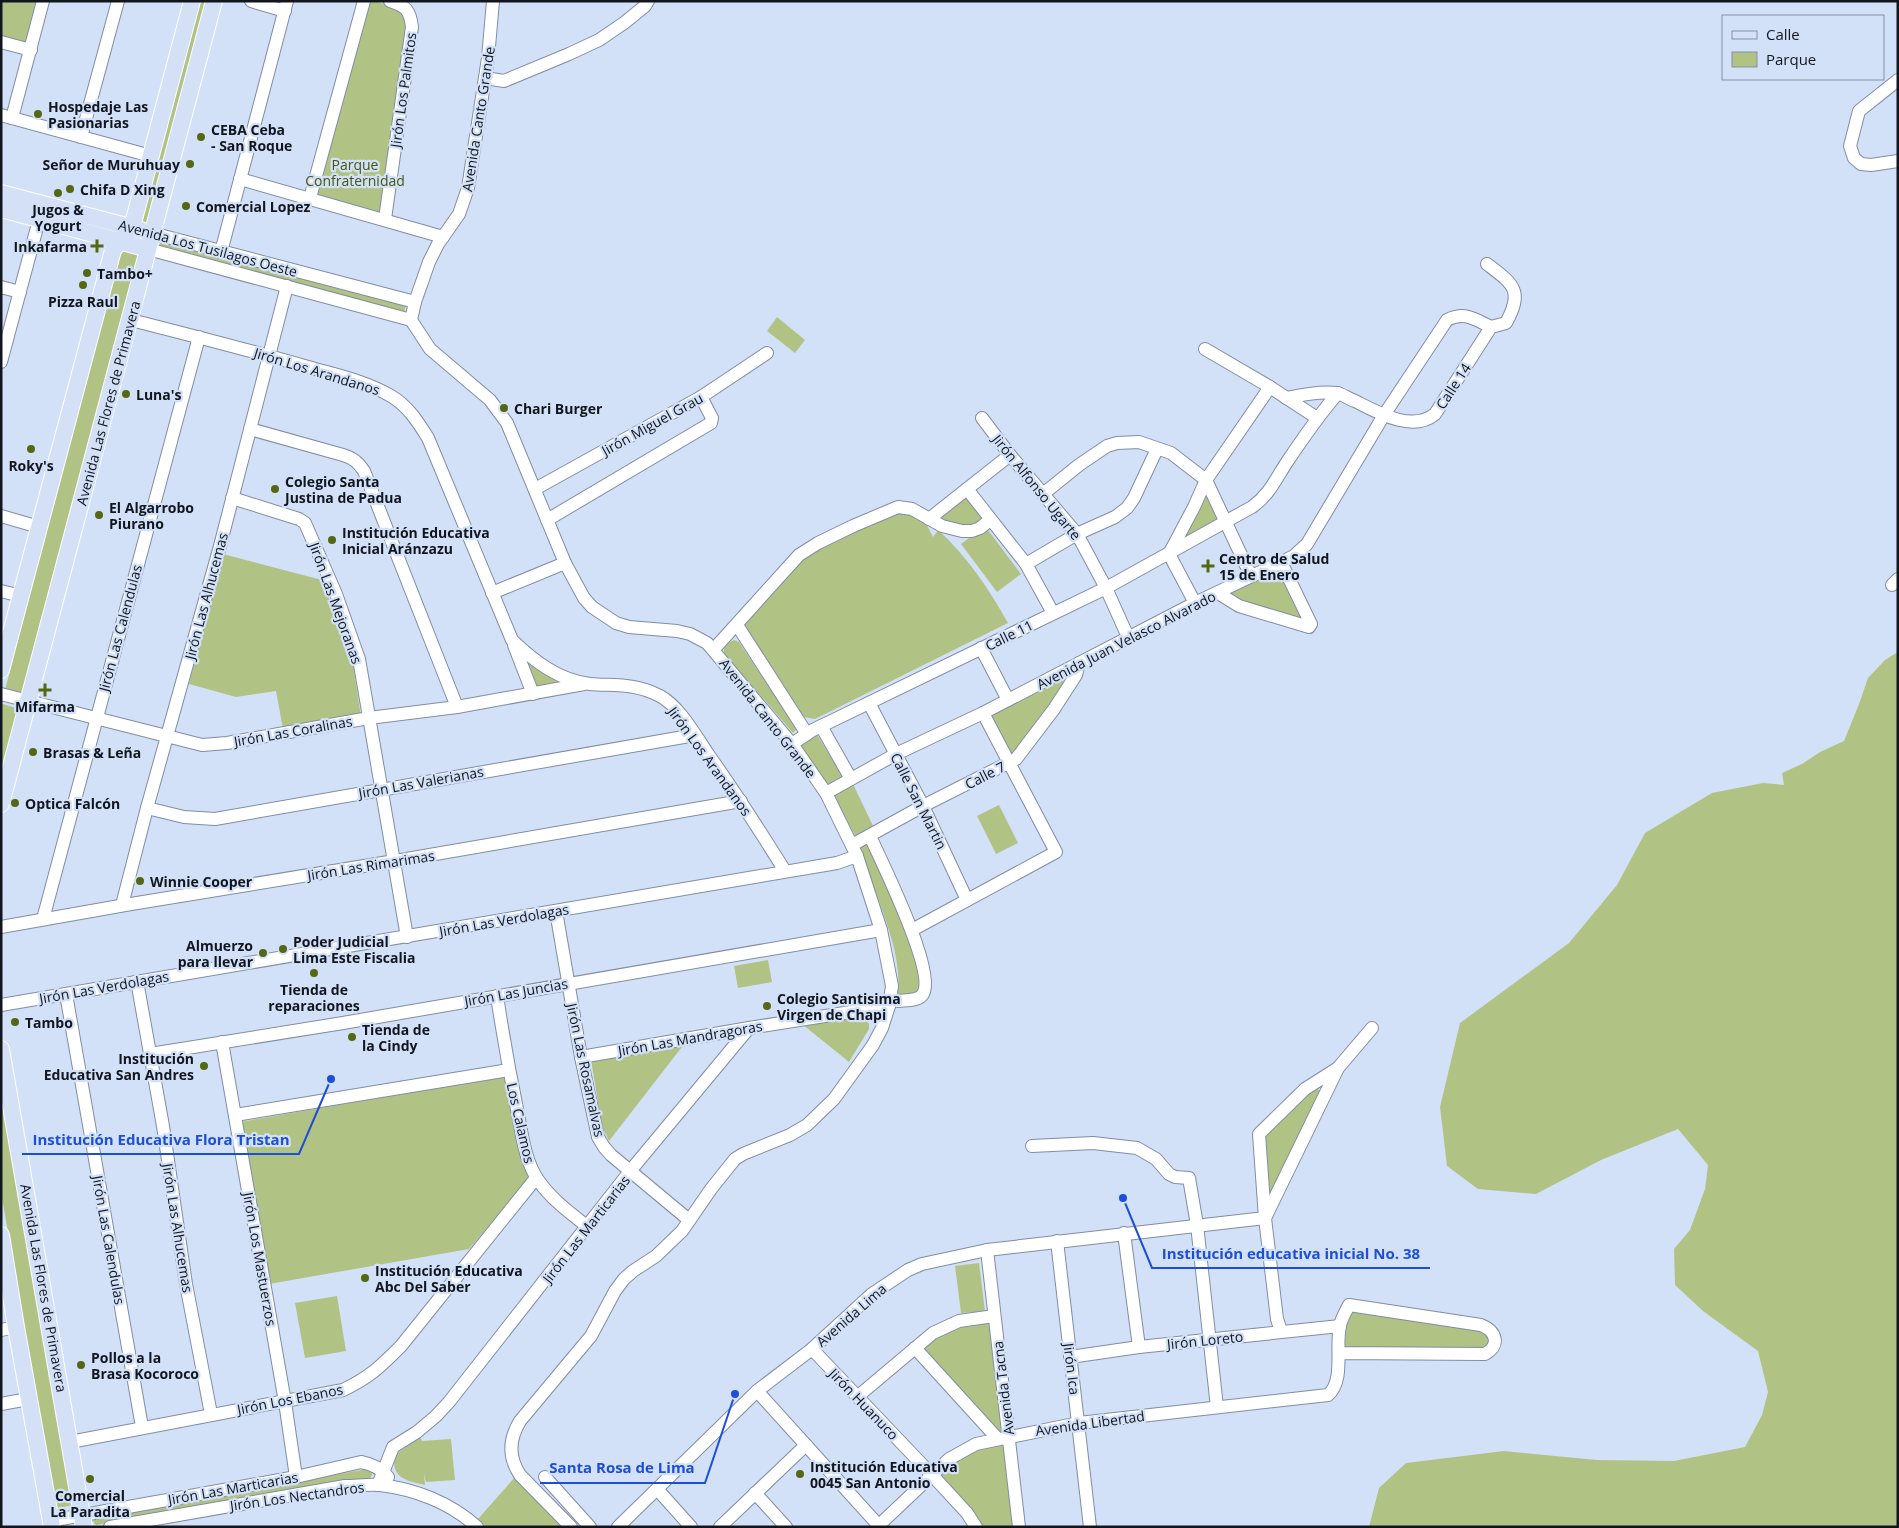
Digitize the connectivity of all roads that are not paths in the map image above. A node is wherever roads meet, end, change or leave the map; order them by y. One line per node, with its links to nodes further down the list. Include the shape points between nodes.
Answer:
1 (43, 1): 12 (street)
2 (118, 1): 16 (street)
3 (192, 1): 17 (main road)
4 (214, 1): 28 (main road, Avenida Las Flores de Primavera)
5 (251, 1): 10 (street)
6 (364, 1): 21 (street)
7 (390, 1): 23 (street, Jirón Los Palmitos, via 403,5 410,15 412,27)
8 (648, 1): 13 (street, via 599,40 504,81)
9 (497, 3): 13 (street, Avenida Canto Grande)
10 (286, 6): 19 (street)
11 (1, 42): 12 (street)
12 (31, 50): 15 (street)
13 (485, 78): 26 (street, Avenida Canto Grande, via 464,203)
14 (1898, 80): 18 (street, via 1859,111 1850,146 1854,158 1861,164)
15 (7, 117): 16 (street)
16 (81, 137): 17 (street)
17 (151, 156): 25 (main road)
18 (1898, 161)
19 (240, 179): 21 (street); 29 (street)
20 (1, 193): 25 (main road, Avenida Los Tusilagos Oeste)
21 (310, 198): 23 (street)
22 (1, 209): 24 (main road, Avenida Los Tusilagos Oeste)
23 (385, 219): 26 (street)
24 (39, 220): 27 (main road, Avenida Los Tusilagos Oeste); 33 (street)
25 (132, 227): 27 (main road); 28 (main road, Avenida Los Tusilagos Oeste)
26 (443, 237): 34 (street, Avenida Canto Grande, via 429,262)
27 (121, 241): 28 (main road, Avenida Los Tusilagos Oeste); 63 (main road, via 113,250)
28 (150, 241): 29 (street, Avenida Los Tusilagos Oeste); 31 (street, Avenida Los Tusilagos Oeste); 35 (main road, Avenida Las Flores de Primavera)
29 (221, 252): 34 (street, Avenida Los Tusilagos Oeste)
30 (1487, 264): 37 (street, Calle 14, via 1511,282 1516,299 1506,323)
31 (287, 286): 36 (street, Avenida Los Tusilagos Oeste); 41 (street, Jirón Las Alhucemas)
32 (1, 287): 33 (street)
33 (20, 292): 42 (street)
34 (415, 302): 36 (street, Avenida Canto Grande)
35 (130, 320): 38 (street, Jirón Los Arandanos); 87 (main road, Avenida Las Flores de Primavera)
36 (411, 320): 54 (street, Avenida Canto Grande, via 430,349 500,412)
37 (1491, 327): 47 (street, Calle 14, via 1435,414 1424,420 1400,420); 47 (street, Avenida Juan Velasco Alvarado, via 1467,316 1457,315 1447,320)
38 (199, 337): 41 (street, Jirón Los Arandanos); 92 (street, Jirón Las Calendulas)
39 (1205, 349): 43 (street)
40 (767, 353): 45 (street, Jirón Miguel Grau)
41 (269, 356): 50 (street, Jirón Las Alhucemas); 72 (street, Jirón Los Arandanos, via 379,389 415,416 428,438)
42 (1, 362)
43 (1270, 387): 46 (street); 53 (street)
44 (1338, 393): 46 (street, Calle 14); 47 (street, Calle 14); 49 (street, Calle 11)
45 (701, 397): 54 (street, Jirón Miguel Grau); 60 (street, via 712,418 711,423)
46 (1286, 398): 49 (street)
47 (1384, 415): 66 (street, Avenida Juan Velasco Alvarado, via 1307,544)
48 (982, 418): 52 (street, Jirón Alfonso Ugarte)
49 (1317, 418): 62 (street, Calle 11, via 1262,500)
50 (250, 429): 57 (street, Jirón Las Alhucemas); 90 (street, via 353,458 364,471)
51 (1157, 449): 53 (street, via 1170,453); 56 (street, via 1133,442 1107,446); 64 (street, via 1127,508)
52 (1010, 455): 55 (street); 56 (street, Jirón Alfonso Ugarte)
53 (1206, 480): 62 (street); 65 (street)
54 (535, 489): 60 (street, Avenida Canto Grande)
55 (967, 489): 59 (street); 61 (street)
56 (1043, 494): 64 (street, Jirón Alfonso Ugarte)
57 (232, 498): 93 (street, Jirón Las Mejoranas, via 305,523 360,659); 97 (street, Jirón Las Alhucemas)
58 (1, 516): 63 (street)
59 (929, 519): 61 (street, via 962,531 980,528); 77 (street, via 912,509 898,507 818,543 799,555)
60 (547, 520): 67 (street, Avenida Canto Grande)
61 (990, 520): 68 (street)
62 (1224, 522): 65 (street, Calle 11); 69 (street)
63 (39, 527): 74 (main road)
64 (1077, 534): 68 (street); 70 (street, Jirón Alfonso Ugarte)
65 (1169, 554): 70 (street, Calle 11); 75 (street)
66 (1281, 562): 69 (street, Avenida Juan Velasco Alvarado); 73 (street, via 1311,624 1308,627 1239,606)
67 (565, 563): 72 (street); 81 (street, Avenida Canto Grande, via 588,602 616,622 642,629 690,634)
68 (1026, 564): 76 (street)
69 (1252, 576): 73 (street, Avenida Juan Velasco Alvarado)
70 (1106, 588): 76 (street, Calle 11); 78 (street, Jirón Alfonso Ugarte)
71 (1, 591): 74 (street)
72 (492, 593): 79 (street, Jirón Los Arandanos)
73 (1218, 593): 75 (street, Avenida Juan Velasco Alvarado)
74 (20, 596): 83 (main road)
75 (1195, 603): 78 (street, Avenida Juan Velasco Alvarado)
76 (1053, 613): 80 (street, Calle 11)
77 (737, 626): 81 (street); 95 (street)
78 (1128, 637): 82 (street, Avenida Juan Velasco Alvarado)
79 (512, 640): 84 (street, Jirón Los Arandanos, via 550,671); 86 (street)
80 (981, 648): 88 (street); 89 (street, Calle 11)
81 (714, 649): 98 (street, Avenida Canto Grande)
82 (1079, 663): 88 (street, Avenida Juan Velasco Alvarado); 100 (street, Calle 7, via 1076,675 1054,709 1016,759)
83 (1, 670)
84 (589, 684): 86 (street, Jirón Las Coralinas); 96 (street, Jirón Los Arandanos, via 635,687 661,696)
85 (1, 694): 87 (street, Jirón Las Coralinas)
86 (533, 694): 90 (street, Jirón Las Coralinas)
87 (29, 700): 92 (street, Jirón Las Coralinas); 105 (main road, Avenida Las Flores de Primavera)
88 (1008, 700): 91 (street, Avenida Juan Velasco Alvarado)
89 (869, 703): 94 (street, Calle 11); 99 (street, Calle San Martin)
90 (457, 707): 93 (street, Jirón Las Coralinas)
91 (983, 713): 99 (street, Avenida Juan Velasco Alvarado); 100 (street)
92 (96, 718): 97 (street, Jirón Las Coralinas); 115 (street, Jirón Las Calendulas)
93 (369, 718): 97 (street, Jirón Las Coralinas, via 218,744 202,745); 102 (street, Jirón Las Mejoranas)
94 (821, 726): 95 (street, Calle 11); 101 (street)
95 (807, 734): 98 (street, Calle 11)
96 (695, 735): 102 (street, Jirón Las Valerianas); 104 (street, Jirón Los Arandanos)
97 (168, 737): 107 (street, Jirón Las Alhucemas)
98 (792, 744): 103 (street, Avenida Canto Grande)
99 (896, 754): 101 (street, Avenida Juan Velasco Alvarado); 106 (street, Calle San Martin)
100 (1009, 763): 106 (street, Calle 7); 112 (street, via 1056,852)
101 (851, 779): 103 (street, Avenida Juan Velasco Alvarado)
102 (381, 788): 107 (street, Jirón Las Valerianas, via 215,819 184,817); 110 (street, Jirón Las Mejoranas)
103 (826, 794): 109 (street, Avenida Canto Grande)
104 (741, 801): 110 (street, Jirón Las Rimarimas); 111 (street, Jirón Los Arandanos)
105 (1, 804)
106 (923, 806): 108 (street, Calle 7); 112 (street, Calle San Martin)
107 (147, 808): 113 (street, Jirón Las Alhucemas)
108 (870, 836): 109 (street, Calle 7); 118 (street)
109 (854, 850): 111 (street, Jirón Las Verdolagas, via 837,863); 117 (street, Avenida Canto Grande)
110 (395, 861): 113 (street, Jirón Las Rimarimas); 119 (street, Jirón Las Mejoranas)
111 (786, 871): 114 (street, Jirón Las Verdolagas)
112 (967, 900): 118 (street)
113 (122, 905): 115 (street, Jirón Las Rimarimas)
114 (556, 911): 119 (street, Jirón Las Verdolagas); 121 (street, Jirón Las Rosamalvas)
115 (43, 919): 116 (street, Jirón Las Rimarimas)
116 (1, 927)
117 (882, 930): 121 (street, Jirón Las Juncias); 124 (street, Avenida Canto Grande)
118 (912, 930): 124 (street, Jirón Las Mandragoras, via 925,987 919,998)
119 (406, 937): 120 (street, Jirón Las Verdolagas)
120 (137, 981): 122 (street, Jirón Las Verdolagas); 130 (street, Jirón Las Alhucemas)
121 (569, 983): 123 (street, Jirón Las Juncias); 131 (street, Jirón Las Rosamalvas)
122 (66, 994): 125 (street, Jirón Las Verdolagas); 164 (street, Jirón Las Calendulas)
123 (497, 996): 128 (street, Jirón Las Juncias); 133 (street, Los Calamos)
124 (894, 1004): 126 (street, Jirón Las Mandragoras); 139 (street, Avenida Canto Grande, via 873,1045 834,1099 807,1125 790,1136 735,1159)
125 (1, 1005)
126 (749, 1028): 131 (street, Jirón Las Mandragoras); 136 (street, Jirón Las Marticarias)
127 (1372, 1028): 132 (street)
128 (222, 1042): 130 (street, Jirón Las Juncias); 134 (street, Jirón Los Mastuerzos)
129 (1, 1049): 166 (main road, Avenida Las Flores de Primavera)
130 (150, 1054): 162 (street, Jirón Las Alhucemas, via 186,1284)
131 (581, 1057): 136 (street, Jirón Las Rosamalvas, via 598,1137 611,1155)
132 (1338, 1068): 138 (street); 138 (street, via 1305,1089 1259,1134)
133 (509, 1070): 134 (street); 137 (street, Los Calamos, via 523,1141)
134 (235, 1114): 159 (street, Jirón Los Mastuerzos)
135 (1032, 1146): 140 (street, via 1093,1143 1137,1148 1156,1159 1169,1174 1189,1178)
136 (631, 1170): 139 (street, Jirón Las Rosamalvas); 141 (street, Jirón Las Marticarias)
137 (536, 1178): 141 (street, Los Calamos, via 562,1207); 159 (street, Jirón Los Ebanos, via 381,1366 343,1390)
138 (1265, 1218): 140 (street, Avenida Lima); 149 (street)
139 (689, 1220): 182 (street, Avenida Canto Grande, via 656,1256 624,1279 591,1336 514,1431 511,1444 514,1465)
140 (1197, 1225): 142 (street, Avenida Lima); 150 (street)
141 (588, 1227): 168 (street, Jirón Las Marticarias, via 450,1402 417,1432 392,1447)
142 (1124, 1233): 144 (street, Avenida Lima); 151 (street)
143 (1, 1235): 148 (main road)
144 (1057, 1241): 145 (street, Avenida Lima); 155 (street, Jirón Ica)
145 (987, 1250): 146 (street, Avenida Tacna); 153 (street, Avenida Lima, via 922,1264 895,1277 859,1304)
146 (994, 1316): 152 (street, via 959,1321 933,1333); 165 (street, Avenida Tacna)
147 (1340, 1326): 149 (street, Jirón Loreto); 154 (street); 154 (street, via 1349,1304 1481,1325 1491,1329 1494,1344 1484,1354)
148 (8, 1328): 158 (main road)
149 (1281, 1331): 150 (street, Jirón Loreto)
150 (1209, 1340): 151 (street, Jirón Loreto); 161 (street)
151 (1139, 1347): 155 (street, Jirón Loreto)
152 (915, 1348): 157 (street); 165 (street)
153 (812, 1349): 156 (street, Avenida Lima); 157 (street, Jirón Huanuco)
154 (1339, 1352): 161 (street, Avenida Libertad, via 1336,1384 1328,1395)
155 (1070, 1356): 163 (street, Jirón Ica)
156 (757, 1392): 167 (street); 174 (street, Avenida Lima)
157 (857, 1397): 169 (street, Jirón Huanuco)
158 (28, 1399): 160 (street); 178 (main road)
159 (285, 1402): 162 (street, Jirón Los Ebanos); 170 (street, Jirón Los Mastuerzos)
160 (1, 1404)
161 (1217, 1407): 163 (street, Avenida Libertad)
162 (211, 1414): 164 (street, Jirón Los Ebanos)
163 (1079, 1423): 165 (street, Avenida Libertad); 190 (street, Jirón Ica)
164 (142, 1427): 166 (street, Jirón Los Ebanos)
165 (1002, 1437): 169 (street, Avenida Libertad, via 963,1450); 189 (street, Avenida Tacna)
166 (70, 1442): 176 (main road, Avenida Las Flores de Primavera)
167 (806, 1445): 175 (street); 179 (street)
168 (384, 1472): 170 (street, Jirón Las Marticarias, via 361,1462); 172 (street, Jirón Las Marticarias); 173 (street, Jirón Las Marticarias)
169 (932, 1475): 179 (street, Avenida Libertad); 188 (street, Jirón Huanuco)
170 (296, 1477): 176 (street, Jirón Las Marticarias)
171 (545, 1477): 183 (street)
172 (378, 1485): 173 (street, Jirón Los Nectandros); 177 (street, Jirón Los Nectandros, via 345,1486)
173 (398, 1488): 181 (street, Jirón Los Nectandros, via 441,1503)
174 (657, 1489): 184 (street, Avenida Lima); 185 (street)
175 (755, 1493): 186 (street); 187 (street)
176 (83, 1521): 178 (street, Jirón Las Marticarias)
177 (157, 1523): 180 (street, Jirón Los Nectandros)
178 (51, 1524)
179 (879, 1526)
180 (110, 1527)
181 (477, 1527)
182 (571, 1527)
183 (590, 1527)
184 (618, 1527)
185 (691, 1527)
186 (720, 1527)
187 (786, 1527)
188 (976, 1527)
189 (1019, 1527)
190 (1090, 1527)

